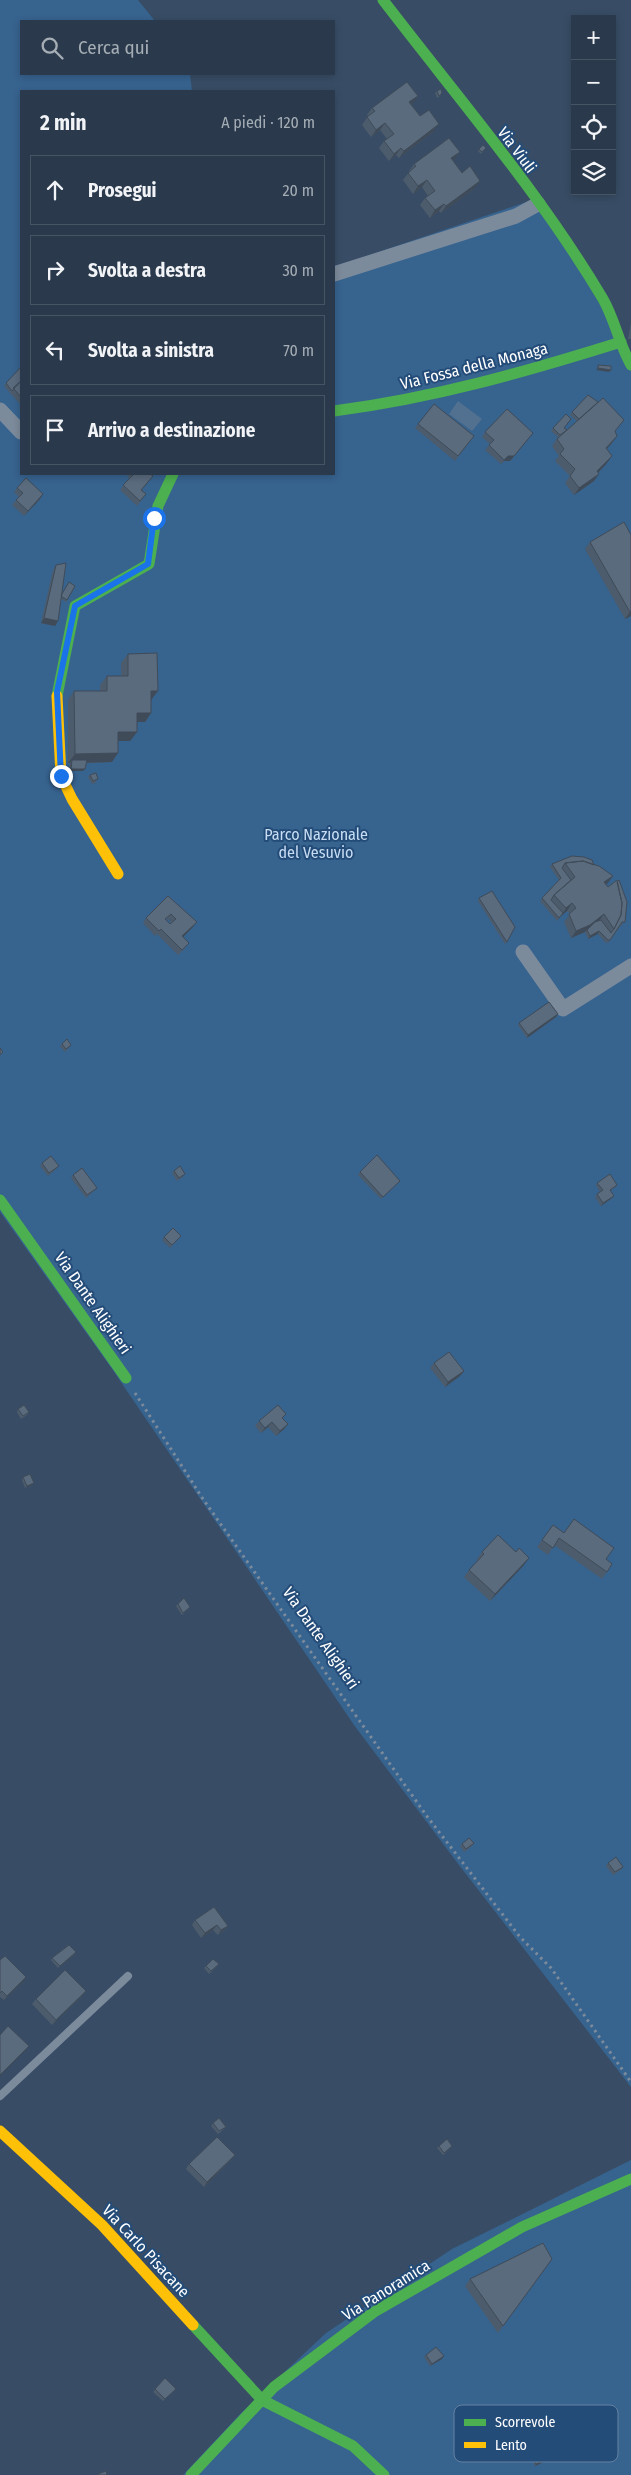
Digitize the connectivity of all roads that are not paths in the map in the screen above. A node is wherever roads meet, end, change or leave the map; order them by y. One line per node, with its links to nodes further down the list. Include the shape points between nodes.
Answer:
1 (383, 0): 2 (street, Via Viuli)
2 (538, 204): 3 (street, via 516,216); 4 (street, Via Viuli, via 621,327)
3 (335, 274)
4 (621, 342): 5 (street, Via Viuli); 7 (street, Via Fossa della Monaga, via 508,377 380,405)
5 (631, 365)
6 (0, 410): 8 (street)
7 (335, 411)
8 (20, 431)
9 (172, 475): 10 (street, via 165,485 154,518 148,564 75,606 57,692 61,776)
10 (118, 874)
11 (523, 952): 12 (street, via 563,1009)
12 (631, 966)
13 (0, 1200): 14 (street, Via Dante Alighieri)
14 (126, 1378)
15 (128, 1976): 16 (lane)
16 (0, 2096)
17 (0, 2131): 19 (street, Via Carlo Pisacane, via 102,2225)
18 (631, 2179): 19 (street, Via Panoramica, via 522,2227 374,2312 274,2387)
19 (262, 2400): 20 (street, Via Panoramica); 21 (street, via 353,2446)
20 (191, 2475)
21 (384, 2475)

